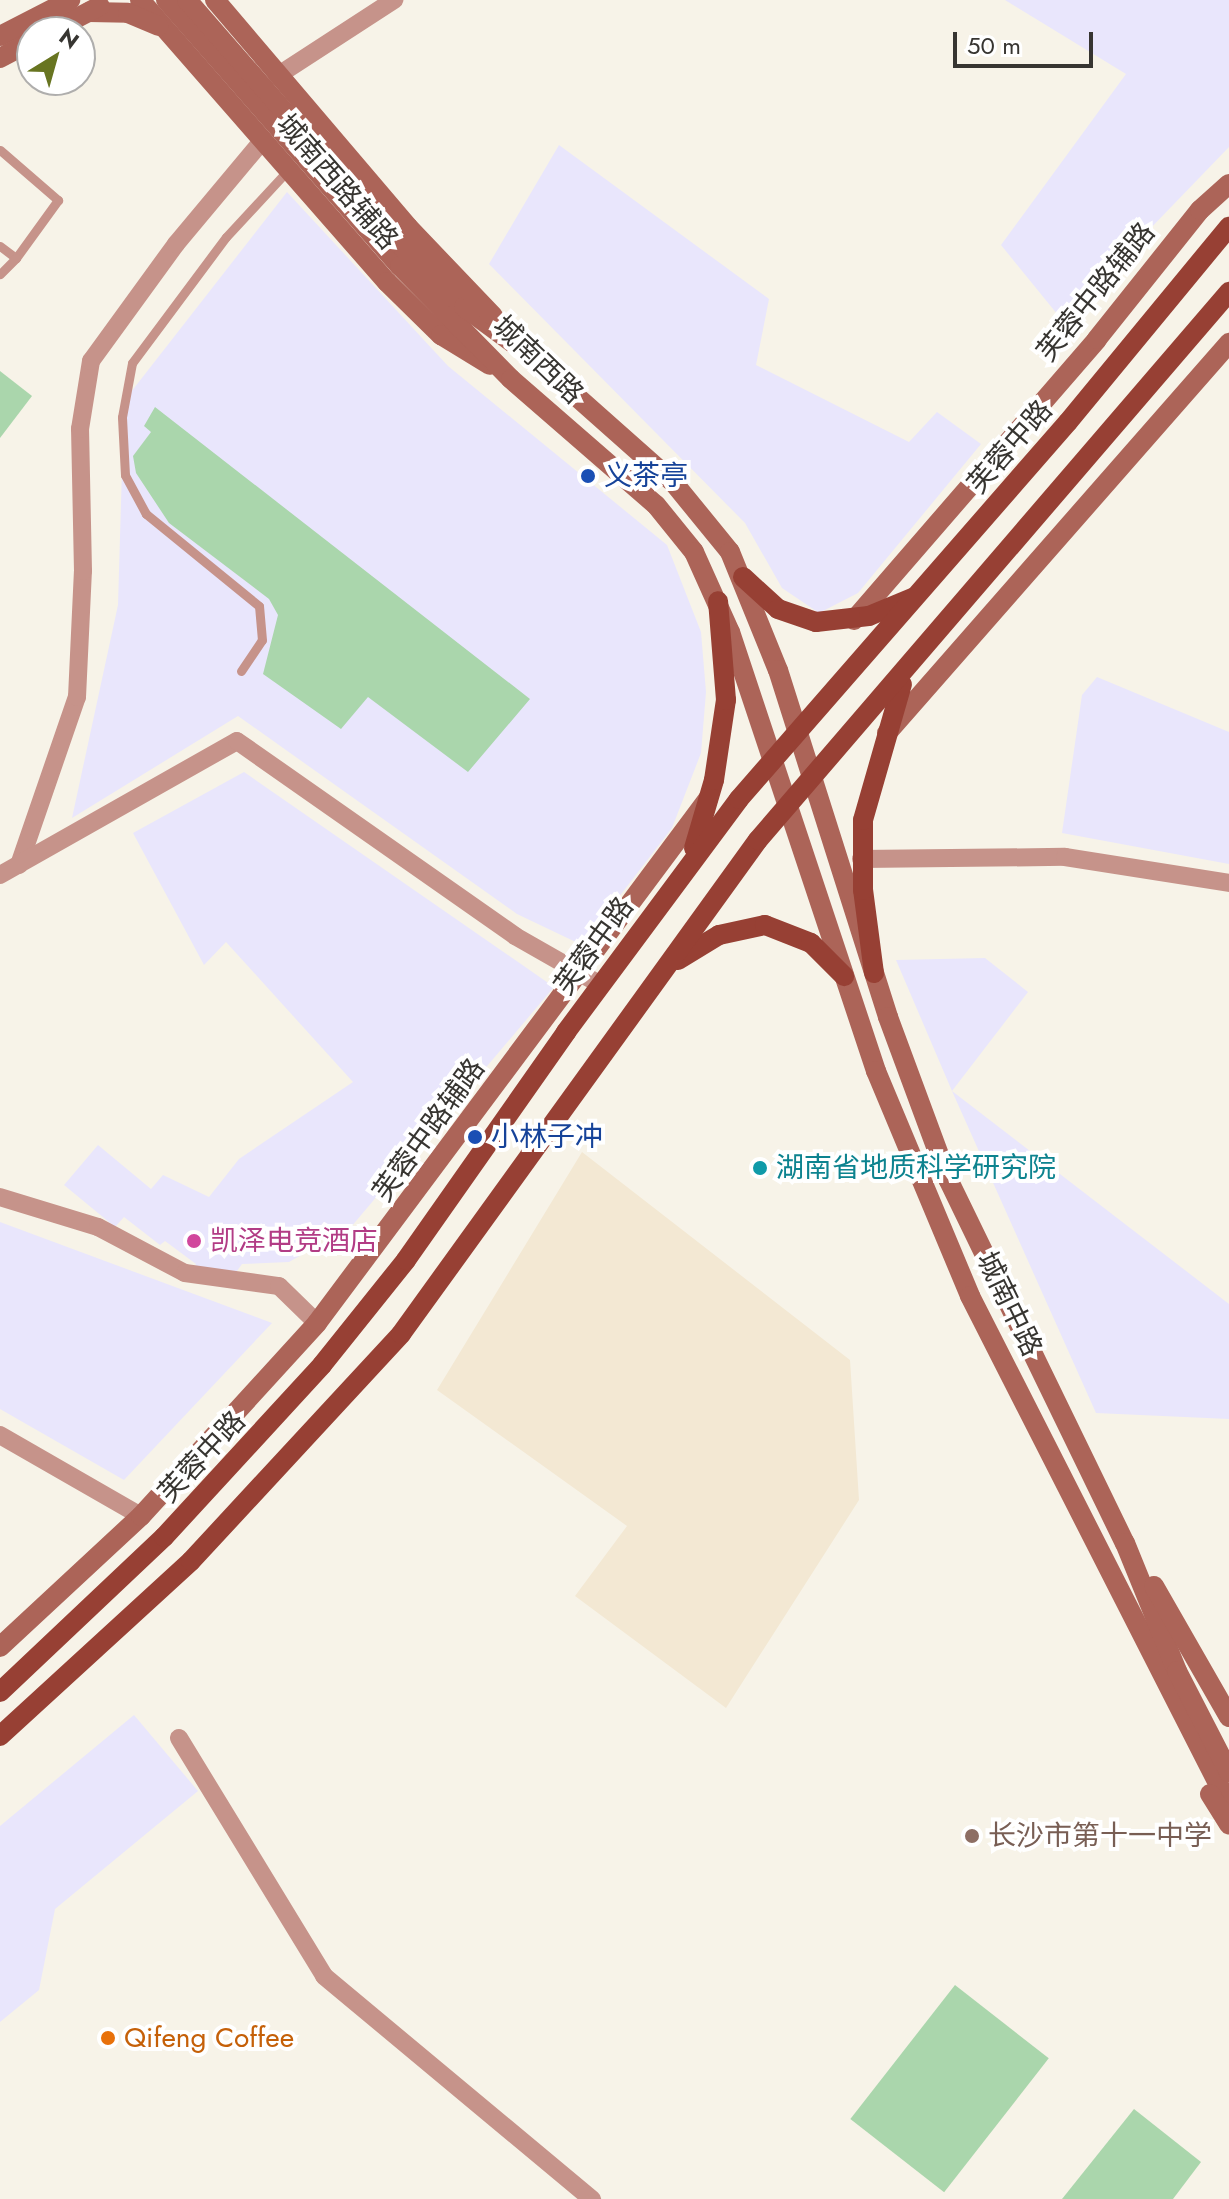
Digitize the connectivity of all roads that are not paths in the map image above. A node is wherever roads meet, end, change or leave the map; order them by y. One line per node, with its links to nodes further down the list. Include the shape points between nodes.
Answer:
1 (70, 0): 9 (main road)
2 (113, 0): 8 (main road)
3 (140, 0): 11 (main road, 城南西路辅路)
4 (166, 0): 15 (main road, 城南西路)
5 (187, 0): 15 (main road, 城南西路)
6 (394, 0): 12 (street)
7 (221, 5): 12 (main road, 城南西路辅路)
8 (89, 12): 10 (main road); 11 (main road, via 128,13)
9 (53, 16)
10 (74, 16)
11 (168, 32): 13 (main road, 城南西路辅路)
12 (277, 76): 23 (main road, 城南西路辅路, via 408,227)
13 (263, 140): 15 (main road, 城南西路辅路); 37 (street, via 176,244 91,361 80,429 83,571 77,697)
14 (0, 150): 19 (lane, via 58,200)
15 (300, 155): 23 (main road, 城南西路, via 433,278); 26 (main road, 城南西路, via 511,379 656,505 694,552); 29 (lane, via 226,237 132,363 122,417 125,475 146,514 259,606 262,640)
16 (1229, 184): 27 (main road, 芙蓉中路辅路, via 1200,210 1097,339)
17 (1229, 227): 25 (main road, 芙蓉中路)
18 (0, 246): 19 (lane)
19 (16, 258): 20 (lane)
20 (0, 274)
21 (1229, 292): 28 (main road)
22 (1229, 343): 31 (main road)
23 (532, 357): 24 (main road, 城南西路, via 692,502)
24 (743, 577): 27 (main road, via 760,597 795,617); 30 (main road, 城南西路)
25 (922, 592): 27 (main road); 30 (main road, 芙蓉中路)
26 (718, 601): 32 (main road, 城南西路); 34 (main road, via 726,700)
27 (854, 620)
28 (912, 663): 31 (main road); 33 (main road)
29 (241, 671)
30 (799, 732): 32 (main road, 芙蓉中路); 33 (main road, 城南西路)
31 (882, 739): 36 (main road, via 863,820)
32 (772, 762): 35 (main road, 城南西路); 38 (main road, 芙蓉中路)
33 (814, 775): 35 (main road); 42 (main road, 城南中路)
34 (710, 796): 38 (main road); 41 (main road, 芙蓉中路辅路)
35 (786, 807): 43 (main road, 城南中路); 44 (main road)
36 (861, 859): 40 (street, via 1065,857); 42 (main road)
37 (19, 865): 39 (street); 41 (street, via 237,741 515,936)
38 (685, 870): 45 (main road, 芙蓉中路)
39 (0, 875)
40 (1229, 883)
41 (581, 972): 45 (street); 47 (main road, 芙蓉中路辅路)
42 (874, 973): 50 (main road, 城南中路, via 948,1179)
43 (844, 976): 44 (main road, via 811,943 765,925 741,926 708,940); 51 (main road, 城南中路, via 876,1071 970,1296)
44 (655, 982): 56 (main road, via 401,1334 191,1561)
45 (601, 985): 54 (main road, 芙蓉中路, via 406,1260 322,1365 164,1537)
46 (0, 1197): 47 (street, via 98,1227 185,1273 279,1286)
47 (317, 1323): 49 (main road, 芙蓉中路辅路)
48 (0, 1435): 49 (street)
49 (141, 1516): 52 (main road, 芙蓉中路辅路)
50 (1125, 1543): 53 (main road, 城南中路); 55 (main road, via 1178,1623)
51 (1103, 1549): 53 (main road, 城南中路); 60 (main road, via 1161,1695)
52 (0, 1647)
53 (1170, 1675): 58 (main road); 59 (main road, 城南中路)
54 (0, 1692)
55 (1229, 1717)
56 (0, 1736)
57 (179, 1738): 61 (street, via 324,1976)
58 (1229, 1772)
59 (1229, 1805)
60 (1229, 1825)
61 (592, 2199)

